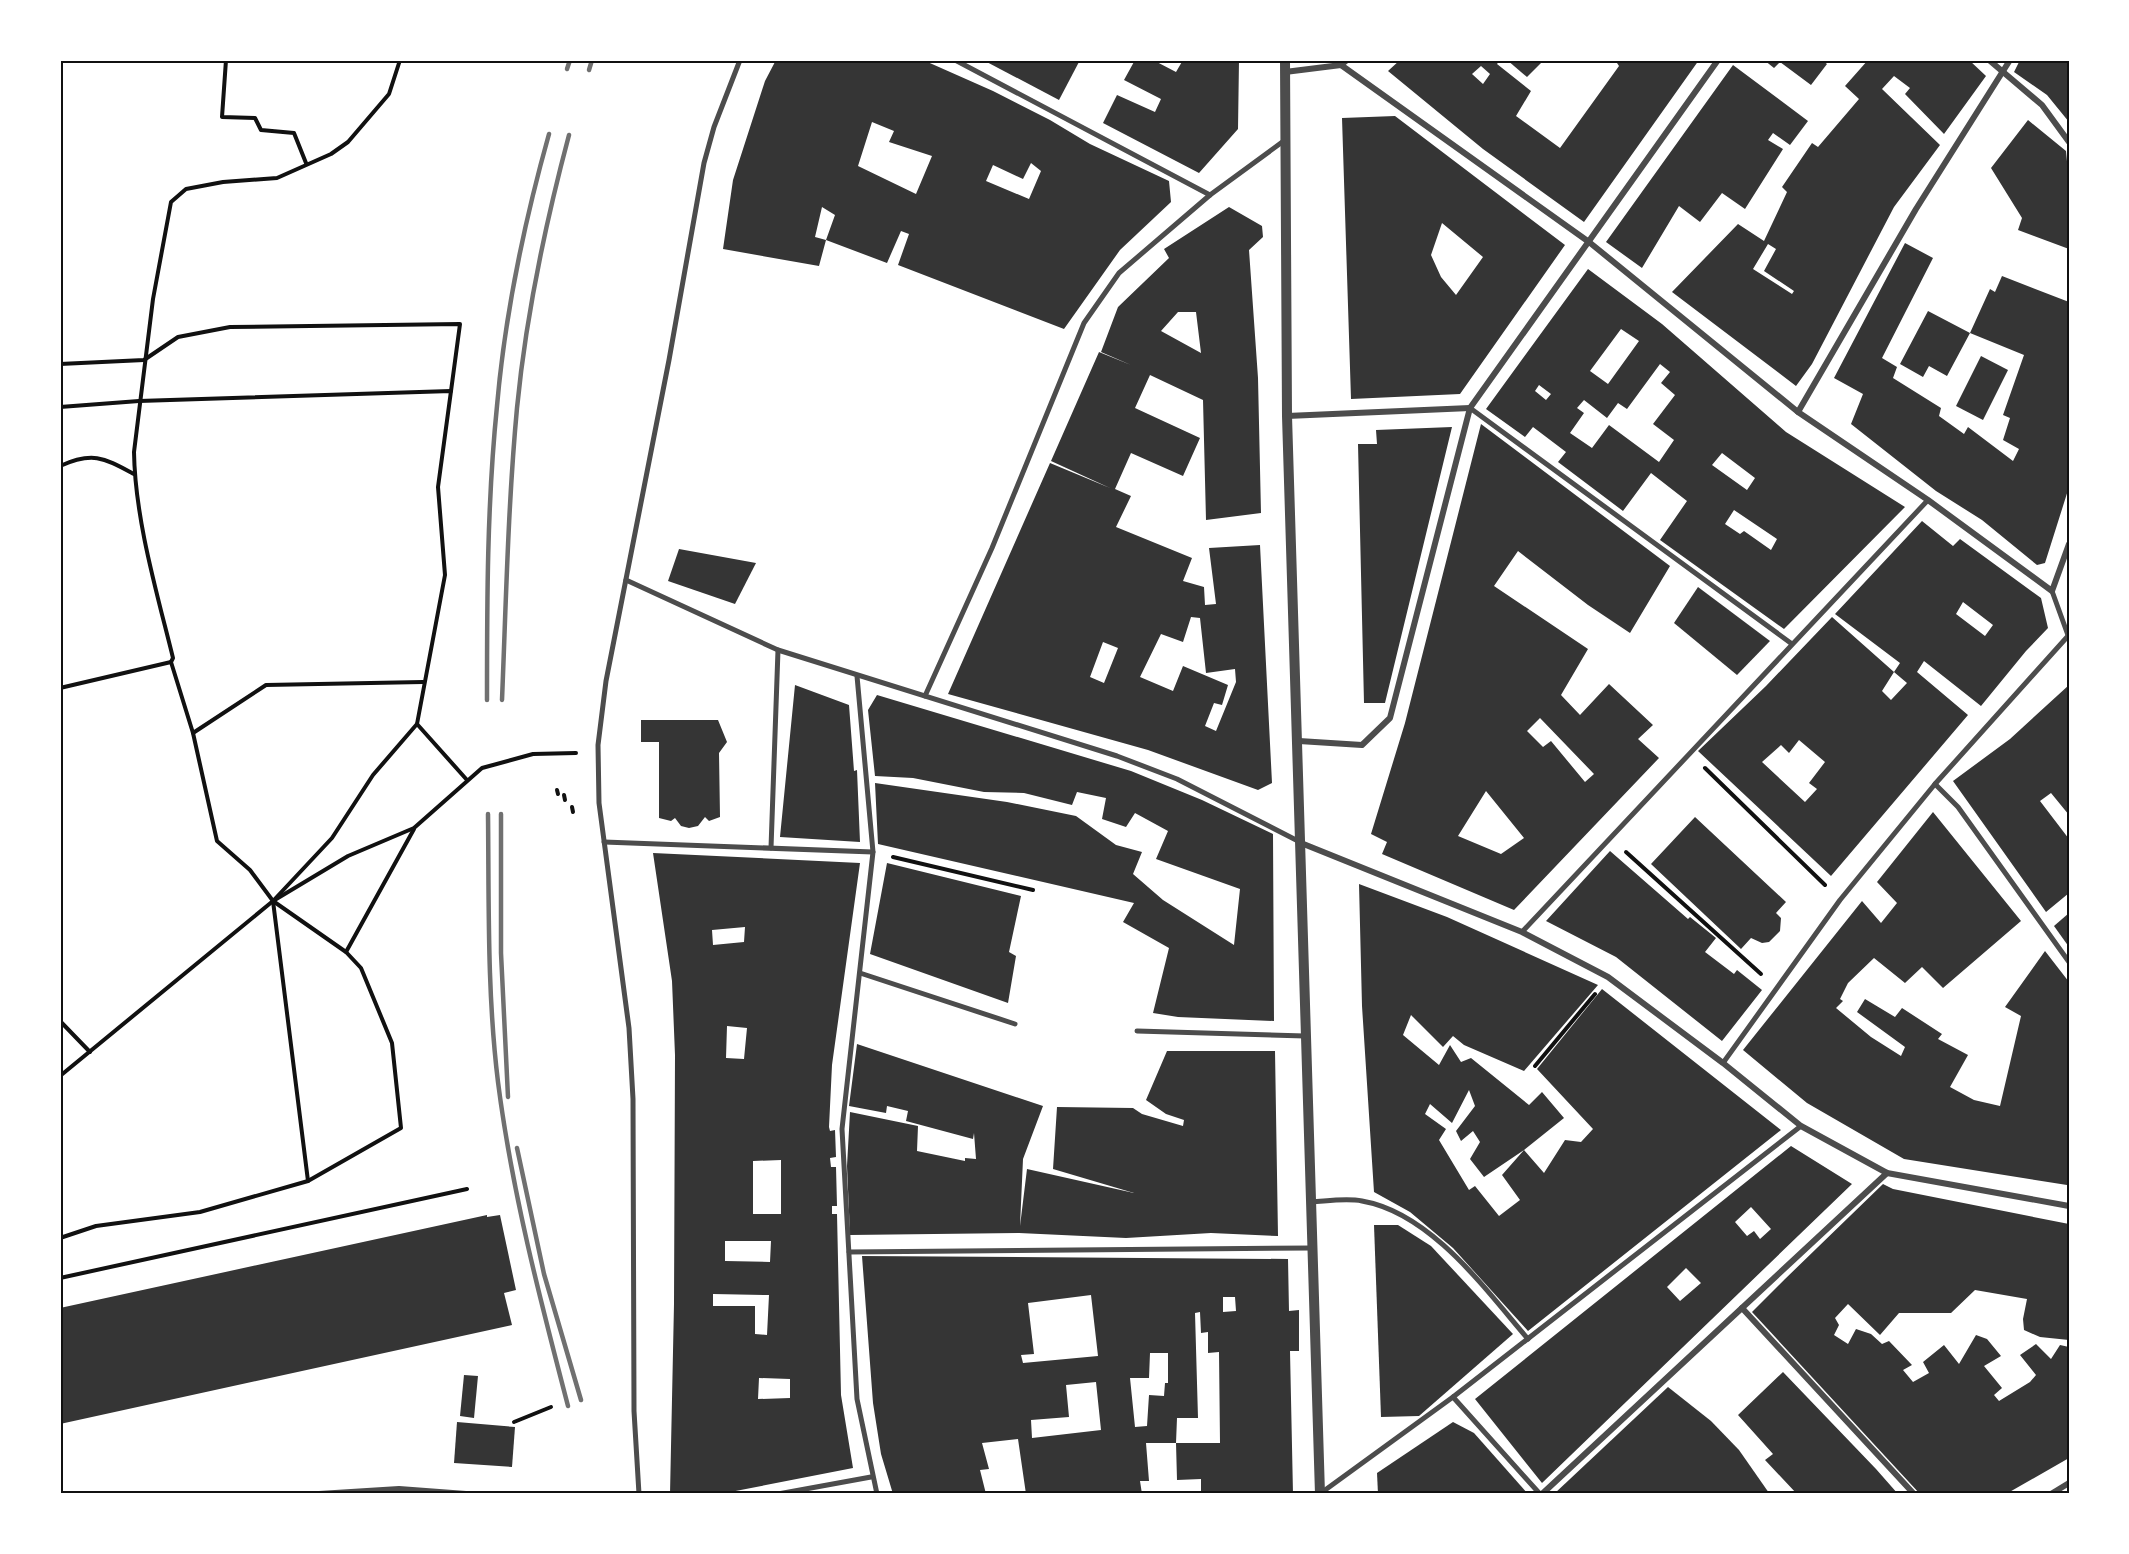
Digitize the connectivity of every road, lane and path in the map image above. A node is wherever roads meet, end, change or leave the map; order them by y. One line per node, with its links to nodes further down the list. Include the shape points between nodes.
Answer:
1 (226, 60): 15 (path, via 222,117 255,118 261,130 294,133)
2 (400, 60): 15 (path, via 389,94 348,142 331,154)
3 (740, 60): 30 (street, via 704,163)
4 (955, 60): 9 (street)
5 (1285, 60): 11 (street)
6 (1718, 60): 17 (street)
7 (1989, 60): 12 (street)
8 (2010, 60): 12 (street)
9 (963, 62): 16 (street)
10 (1344, 63): 11 (street); 17 (street)
11 (1285, 72): 13 (street)
12 (2004, 74): 14 (street, via 2042,105); 24 (street, via 1916,209)
13 (1285, 140): 16 (street); 25 (street)
14 (2069, 142)
15 (306, 163): 18 (path, via 277,178 186,189 171,202)
16 (1210, 195): 39 (street, via 1119,273 1084,323 992,548)
17 (1589, 242): 23 (street); 24 (street)
18 (144, 360): 19 (path); 20 (path, via 178,337 230,327 460,324); 21 (path)
19 (60, 364)
20 (451, 391): 21 (path); 37 (path, via 438,487 445,575)
21 (139, 401): 22 (path); 27 (path)
22 (60, 407)
23 (1470, 408): 25 (street); 33 (street); 42 (street, via 1390,718 1362,744)
24 (1798, 412): 28 (street)
25 (1287, 416): 42 (street)
26 (60, 466): 27 (path, via 97,456)
27 (134, 474): 35 (path)
28 (1928, 500): 31 (street); 33 (street)
29 (2069, 544): 31 (street)
30 (626, 580): 34 (street); 44 (street, via 606,681)
31 (2052, 591): 32 (street)
32 (2068, 637): 46 (street)
33 (1792, 644): 43 (street)
34 (778, 650): 36 (street); 53 (street)
35 (171, 662): 38 (path); 41 (path)
36 (857, 676): 39 (street); 54 (street)
37 (423, 682): 40 (path); 41 (path, via 266,685)
38 (60, 688)
39 (925, 696): 52 (street, via 1117,756 1177,779)
40 (417, 724): 45 (path); 57 (path, via 373,775 332,838)
41 (193, 733): 57 (path, via 217,842 250,870)
42 (1299, 741): 52 (street)
43 (1689, 753): 50 (street); 56 (path)
44 (598, 754): 45 (path, via 533,754 489,765); 51 (street)
45 (467, 780): 49 (path)
46 (1935, 784): 56 (street); 60 (street, via 1958,807)
47 (560, 793): 48 (path)
48 (565, 800)
49 (414, 828): 57 (path, via 348,856); 59 (path)
50 (1610, 838): 58 (street); 63 (path)
51 (604, 842): 53 (street); 92 (street, via 632,1075 634,1411)
52 (1301, 843): 58 (street); 67 (street)
53 (771, 848): 54 (street)
54 (873, 852): 55 (path); 61 (street)
55 (1033, 890)
56 (1840, 900): 63 (street)
57 (273, 901): 59 (path); 68 (path); 74 (path)
58 (1522, 932): 62 (street)
59 (346, 952): 74 (path, via 361,968 392,1042 401,1128)
60 (2069, 962)
61 (860, 973): 65 (street); 80 (street, via 842,1130)
62 (1608, 977): 69 (street); 70 (path)
63 (1777, 987): 69 (street)
64 (60, 1022): 68 (path)
65 (1014, 1024)
66 (1137, 1031): 67 (street)
67 (1307, 1036): 76 (street)
68 (90, 1052): 71 (path)
69 (1723, 1063): 72 (street)
70 (1536, 1066)
71 (60, 1076)
72 (1801, 1126): 73 (street); 83 (street)
73 (1887, 1173): 77 (street); 82 (street)
74 (308, 1181): 78 (path, via 200,1212 96,1226)
75 (467, 1189): 81 (path)
76 (1312, 1202): 79 (street); 83 (street, via 1360,1200 1386,1207 1432,1235 1464,1265)
77 (2069, 1205)
78 (60, 1238)
79 (1313, 1248): 80 (street); 95 (street)
80 (849, 1252): 87 (street, via 857,1400)
81 (60, 1278)
82 (1742, 1308): 96 (street); 97 (street)
83 (1528, 1339): 84 (street)
84 (1453, 1397): 95 (street); 96 (street)
85 (551, 1407): 86 (path)
86 (514, 1422)
87 (871, 1477): 93 (street); 94 (street)
88 (2069, 1483): 89 (street)
89 (2056, 1493)
90 (319, 1494): 91 (street, via 399,1489)
91 (466, 1494)
92 (639, 1494)
93 (778, 1494)
94 (877, 1494)
95 (1320, 1494)
96 (1541, 1494)
97 (1914, 1494)

